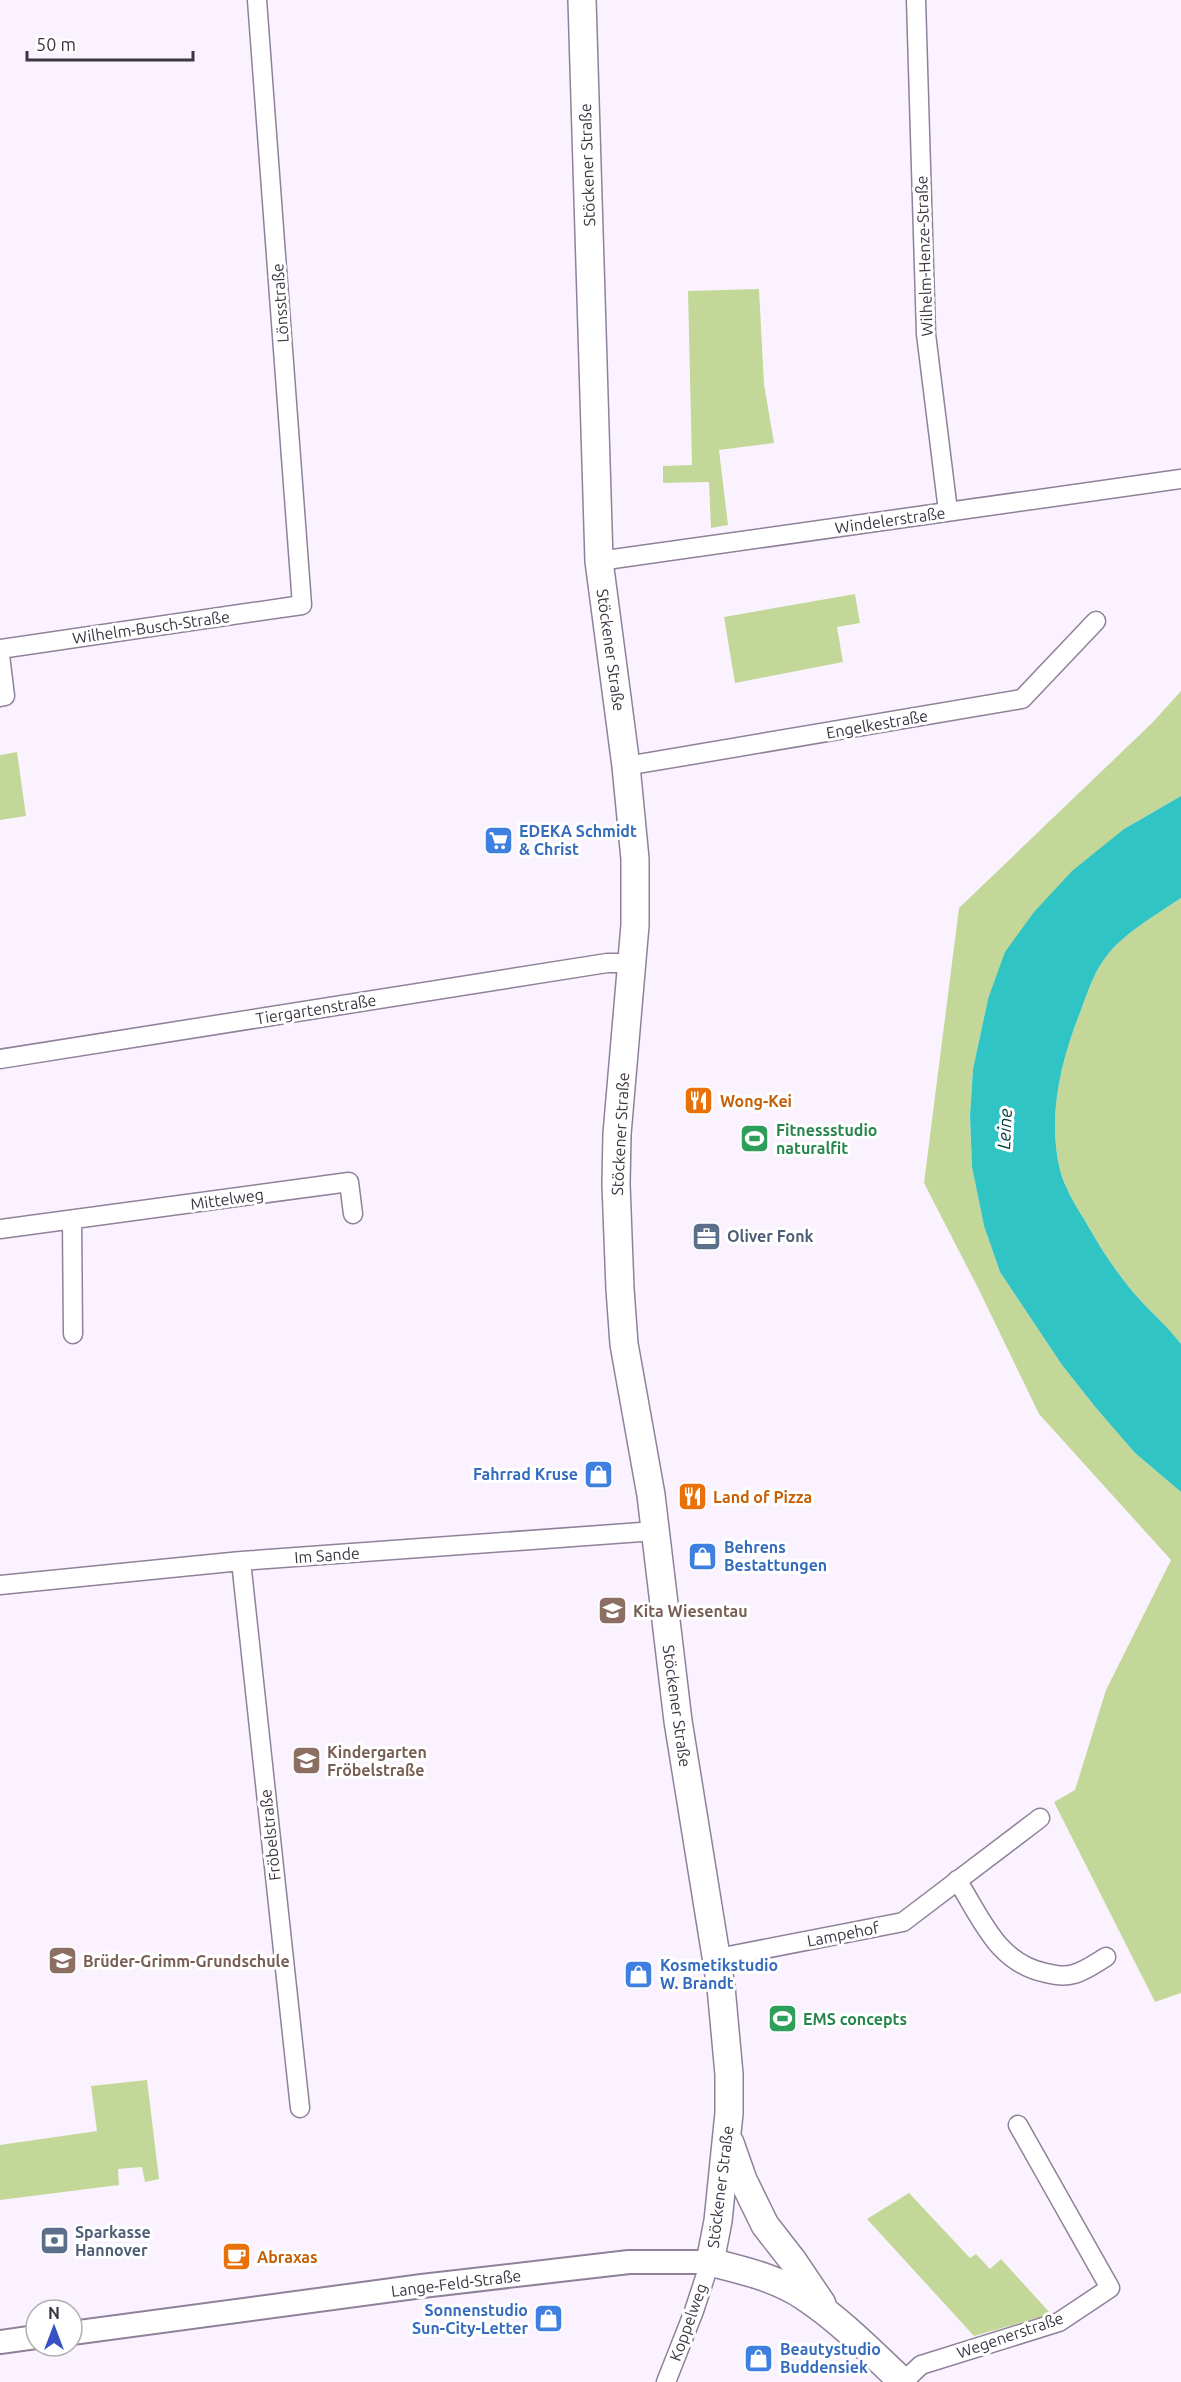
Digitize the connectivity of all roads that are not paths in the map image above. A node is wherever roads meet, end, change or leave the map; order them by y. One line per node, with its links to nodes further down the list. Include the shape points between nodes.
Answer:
1 (257, 0): 7 (street, Lönsstraße)
2 (582, 0): 6 (main road, Stöckener Straße)
3 (916, 0): 5 (street, Wilhelm-Henze-Straße, via 926,334)
4 (1181, 479): 5 (street, Windelerstraße)
5 (948, 511): 6 (street, Windelerstraße)
6 (599, 561): 12 (main road, Stöckener Straße)
7 (302, 605): 9 (street, Wilhelm-Busch-Straße)
8 (1096, 621): 12 (street, Engelkestraße, via 1022,699)
9 (0, 649)
10 (0, 655): 11 (street, via 5,696)
11 (0, 697)
12 (626, 766): 13 (main road, Stöckener Straße, via 635,859)
13 (632, 963): 14 (street, Tiergartenstraße, via 607,963); 19 (main road, Stöckener Straße, via 617,1134 617,1207 624,1344)
14 (0, 1059)
15 (353, 1214): 16 (street, Mittelweg, via 349,1182)
16 (72, 1220): 17 (street, Mittelweg); 18 (street)
17 (0, 1229)
18 (73, 1334)
19 (655, 1531): 20 (street, Im Sande); 25 (main road, Stöckener Straße, via 678,1721)
20 (240, 1561): 21 (street, Im Sande); 26 (street, Fröbelstraße)
21 (0, 1585)
22 (1040, 1818): 23 (street, Lampehof)
23 (957, 1880): 24 (street, via 1003,1952 1018,1964 1061,1976 1074,1974); 25 (street, Lampehof, via 903,1922)
24 (1106, 1957)
25 (718, 1958): 28 (main road, Stöckener Straße, via 729,2074)
26 (300, 2109)
27 (1018, 2125): 35 (street, Wegenerstraße, via 1110,2288 1059,2322 921,2365)
28 (728, 2138): 29 (main road, Stöckener Straße); 30 (main road, via 765,2225)
29 (710, 2262): 30 (main road, Lange-Feld-Straße, via 753,2273 804,2296); 31 (street, Lange-Feld-Straße, via 629,2262); 34 (street, Koppelweg)
30 (829, 2315): 35 (main road)
31 (84, 2331)
32 (24, 2339): 33 (street)
33 (0, 2342)
34 (666, 2382)
35 (903, 2382)

